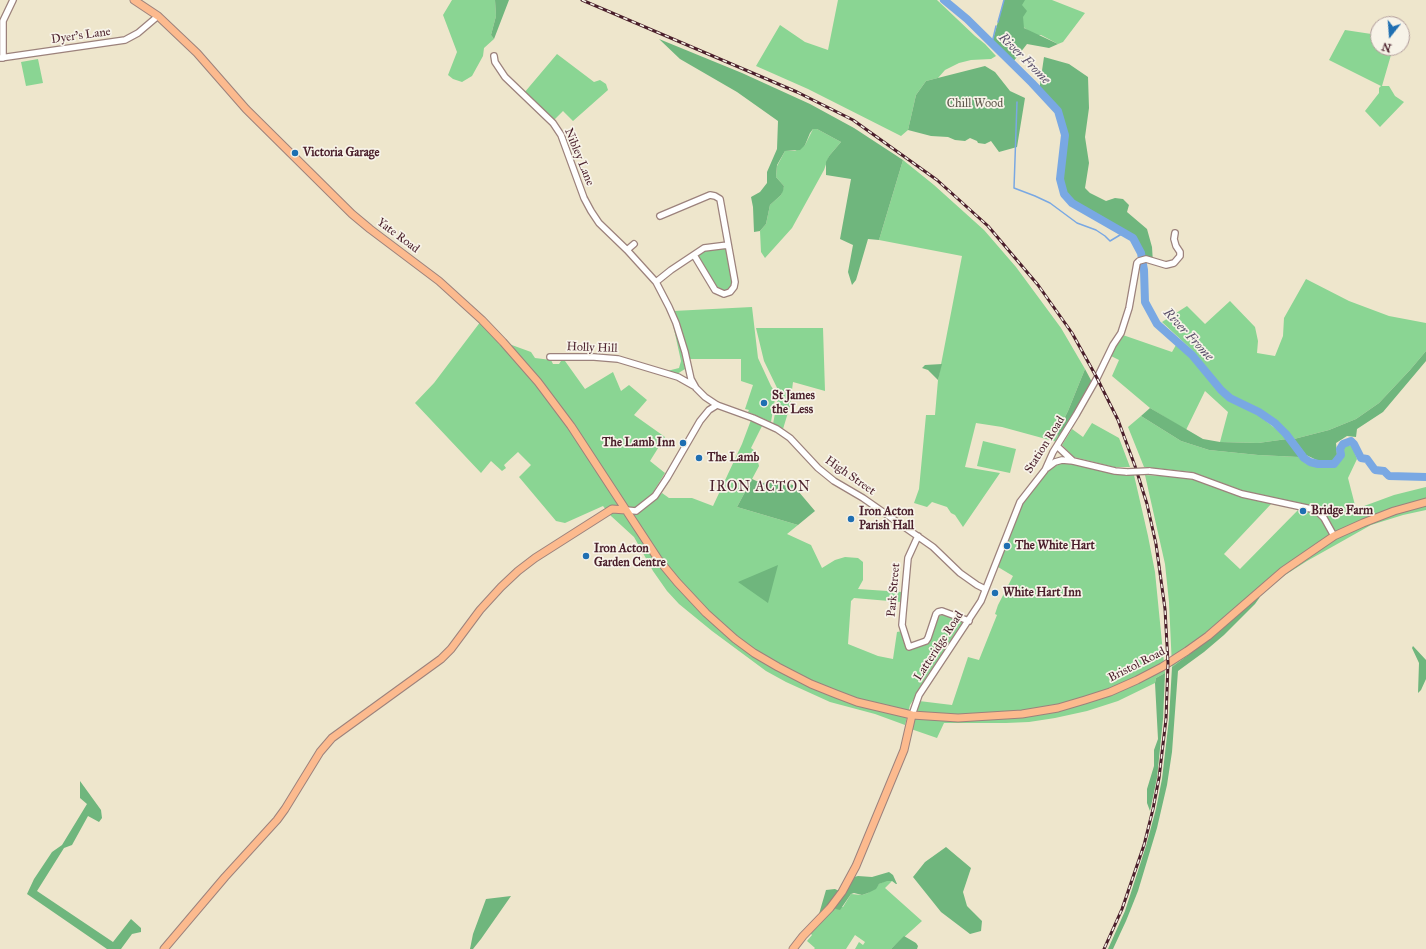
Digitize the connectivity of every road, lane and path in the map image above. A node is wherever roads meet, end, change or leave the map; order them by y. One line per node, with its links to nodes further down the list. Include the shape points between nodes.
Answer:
1 (13, 0): 5 (street, via 3,21)
2 (134, 0): 3 (main road, Yate Road)
3 (158, 16): 5 (street, Dyer's Lane, via 125,40); 24 (main road, Yate Road, via 352,214 439,281 504,342 571,426)
4 (494, 56): 10 (street, Nibley Lane, via 505,77 553,123 590,211)
5 (1, 58)
6 (662, 214): 9 (street, via 710,195 714,196 720,200)
7 (1175, 233): 20 (street, Station Road, via 1174,239 1180,256 1174,263 1166,265 1146,259 1139,261 1121,333)
8 (634, 244): 10 (street)
9 (728, 245): 11 (street, via 704,248); 11 (street, via 735,282 730,292 724,294 715,290)
10 (627, 250): 12 (street, Nibley Lane)
11 (694, 255): 12 (street)
12 (656, 282): 14 (street, Nibley Lane, via 676,323)
13 (550, 357): 15 (street, Holly Hill, via 611,357)
14 (689, 371): 15 (street); 16 (street, Nibley Lane, via 690,379)
15 (678, 377): 16 (street, Holly Hill)
16 (696, 388): 17 (street, Nibley Lane)
17 (705, 397): 18 (street, Nibley Lane); 19 (street, Nibley Lane)
18 (717, 405): 19 (street); 25 (street, High Street, via 777,429 790,438 834,481)
19 (709, 410): 24 (street, via 695,429 660,490 636,511)
20 (1057, 446): 21 (street); 22 (street, Station Road)
21 (1073, 461): 22 (street, via 1055,462); 26 (street, bridge, via 1115,471 1149,471 1193,476 1242,494 1316,510 1324,518)
22 (1045, 470): 27 (street, Station Road, via 1020,502)
23 (1426, 502): 26 (main road, Bristol Road, via 1394,511)
24 (626, 510): 29 (main road, Yate Road, via 677,582 735,639 778,667 811,684 857,702); 30 (main road, via 612,510 534,558 501,587 441,659 332,738 320,752 277,820)
25 (918, 536): 27 (street, High Street, via 960,573); 28 (street, Park Street, via 908,558 902,613 902,624 910,646 928,638 938,612)
26 (1334, 536): 29 (main road, Bristol Road, via 1282,571 1208,636 1187,651 1162,667 1110,692 1058,708 1022,714 958,718)
27 (985, 589): 28 (street, Latteridge Road)
28 (969, 621): 29 (street, Latteridge Road, via 919,695)
29 (912, 715): 31 (main road, via 904,750 856,866 830,908)
30 (164, 949)
31 (793, 949)

